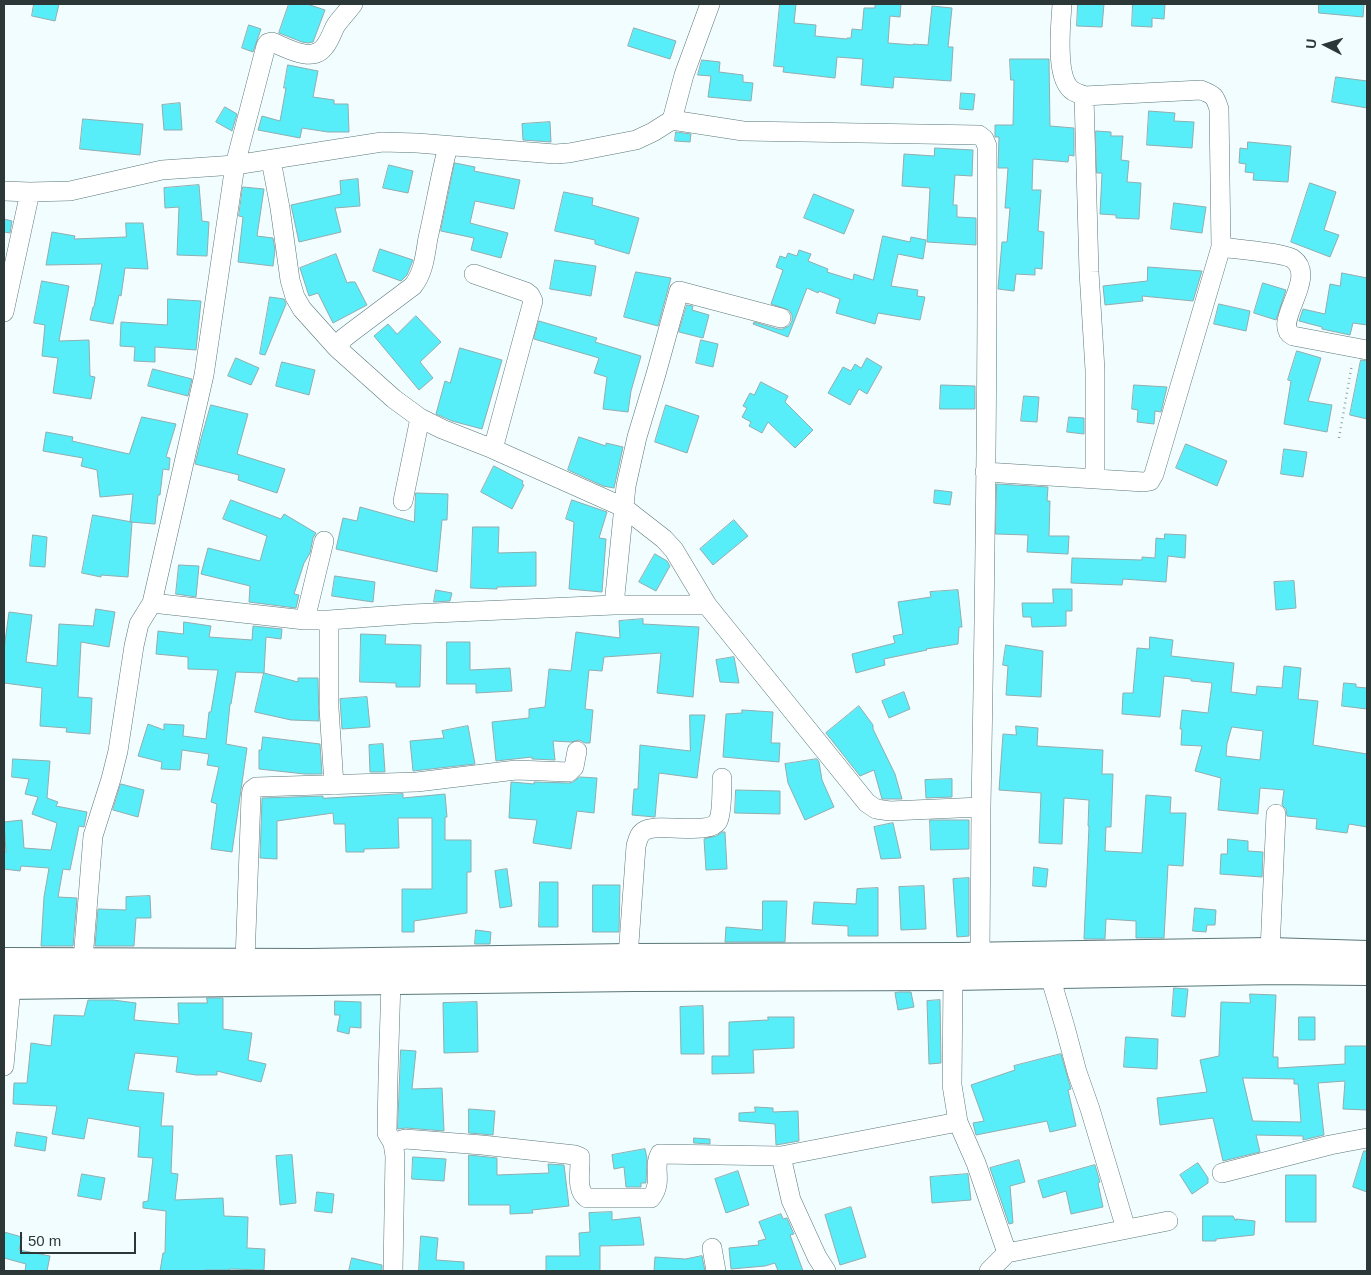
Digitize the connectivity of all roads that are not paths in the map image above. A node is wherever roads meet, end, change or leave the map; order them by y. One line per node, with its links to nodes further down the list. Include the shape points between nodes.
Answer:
1 (353, 4): 8 (street, via 335,26 324,47 316,53 307,54 268,43)
2 (710, 4): 5 (street, via 684,75)
3 (1062, 4): 4 (street, via 1061,68 1071,91)
4 (1084, 96): 11 (street, via 1201,90 1216,98 1219,109); 20 (street, via 1095,370)
5 (672, 120): 6 (street, via 636,140 569,153); 19 (street, via 743,131 979,135 984,139 987,146)
6 (448, 146): 7 (street, via 382,142); 15 (street, via 425,261 418,279 344,338)
7 (271, 160): 8 (street); 15 (street, via 295,297)
8 (235, 164): 10 (street, via 162,170 70,191); 24 (street, via 204,375)
9 (4, 191): 10 (street)
10 (30, 192): 13 (street)
11 (1221, 247): 16 (street, via 1293,259 1300,266 1301,277 1286,322 1289,334); 20 (street, via 1154,474 1150,481 1144,482)
12 (474, 274): 18 (street, via 526,292 533,301)
13 (4, 312)
14 (781, 318): 22 (street, via 679,291 637,437)
15 (337, 348): 17 (street)
16 (1361, 349)
17 (420, 418): 18 (street); 21 (street)
18 (493, 449): 22 (street)
19 (985, 472): 20 (street); 32 (street)
20 (1095, 479)
21 (403, 501)
22 (624, 507): 25 (street); 26 (street, via 674,550)
23 (324, 541): 27 (street)
24 (152, 603): 27 (street); 39 (street, via 140,624 134,646 118,751 93,836)
25 (614, 605): 26 (street); 28 (street)
26 (707, 605): 32 (street, via 867,803 876,809 890,811)
27 (305, 620): 28 (street)
28 (329, 620): 31 (street, via 328,685)
29 (577, 751): 31 (street, via 574,767 569,772 516,770 417,782)
30 (722, 778): 37 (street, via 720,818 716,824 707,828 654,828 639,836)
31 (334, 785): 38 (street, via 252,790)
32 (981, 807): 36 (street)
33 (1276, 814): 34 (street)
34 (1270, 951): 35 (street); 36 (street)
35 (1367, 954)
36 (980, 956): 37 (street)
37 (628, 957): 38 (street)
38 (244, 961): 39 (street)
39 (82, 972): 43 (street); 44 (street)
40 (1367, 972): 41 (street)
41 (1050, 976): 42 (street); 52 (street, via 1076,1072)
42 (953, 977): 44 (street); 46 (street, via 952,1085)
43 (6, 978): 45 (street)
44 (391, 981): 48 (street, via 387,1133)
45 (4, 1066)
46 (958, 1122): 49 (street); 54 (street, via 976,1163)
47 (1367, 1138): 50 (street)
48 (394, 1143): 49 (street, via 405,1139 575,1155 580,1157 580,1189 587,1198 651,1198 658,1184 657,1159 660,1154); 55 (street)
49 (781, 1156): 57 (street, via 791,1200)
50 (1222, 1173)
51 (1168, 1221): 52 (street)
52 (1126, 1229): 54 (street)
53 (712, 1248): 56 (street)
54 (1007, 1254): 58 (street)
55 (393, 1271)
56 (716, 1271)
57 (826, 1271)
58 (989, 1271)

